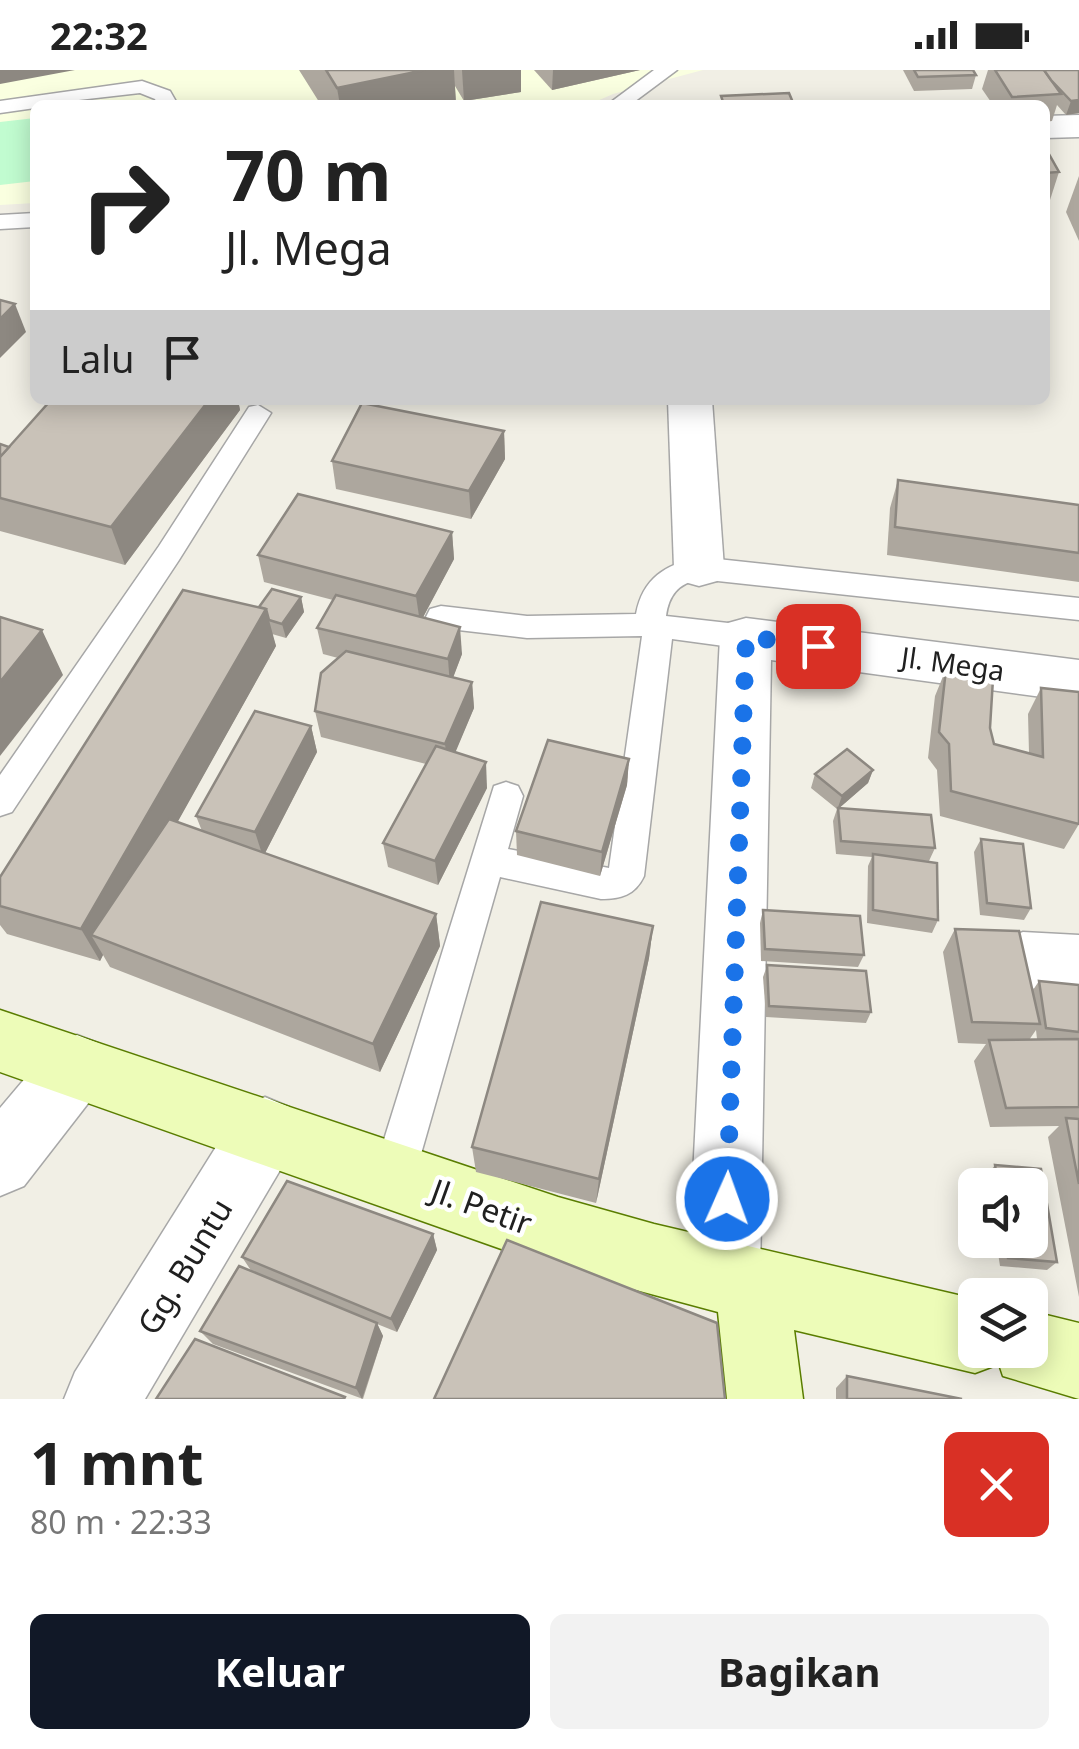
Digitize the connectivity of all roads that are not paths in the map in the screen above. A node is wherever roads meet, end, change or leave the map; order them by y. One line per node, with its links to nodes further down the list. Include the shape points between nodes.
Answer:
1 (667, 70): 4 (lane)
2 (50, 100): 3 (lane, via 142,87)
3 (166, 100)
4 (626, 100)
5 (30, 103): 6 (lane)
6 (0, 107)
7 (1079, 126): 8 (street)
8 (1050, 127)
9 (30, 220): 10 (lane)
10 (0, 222)
11 (690, 405): 13 (street)
12 (258, 413): 20 (lane)
13 (699, 568): 14 (lane); 16 (lane, via 674,574 660,586 652,602)
14 (1079, 609)
15 (442, 618): 16 (lane, via 541,627)
16 (655, 625): 17 (lane); 21 (lane, via 626,876 611,885)
17 (746, 637): 18 (street, Jl. Mega); 27 (street)
18 (1079, 682)
19 (506, 796): 21 (lane)
20 (0, 802)
21 (487, 859): 26 (lane)
22 (0, 1041): 23 (main road, Jl. Petir)
23 (77, 1066): 24 (main road, Jl. Petir); 25 (street)
24 (266, 1131): 26 (main road, Jl. Petir); 31 (street, Gg. Buntu)
25 (0, 1162)
26 (394, 1174): 27 (main road, Jl. Petir, via 558,1233)
27 (738, 1280): 28 (main road, Jl. Petir); 32 (main road)
28 (958, 1332)
29 (1048, 1353): 30 (main road)
30 (1079, 1361)
31 (102, 1399)
32 (765, 1399)

